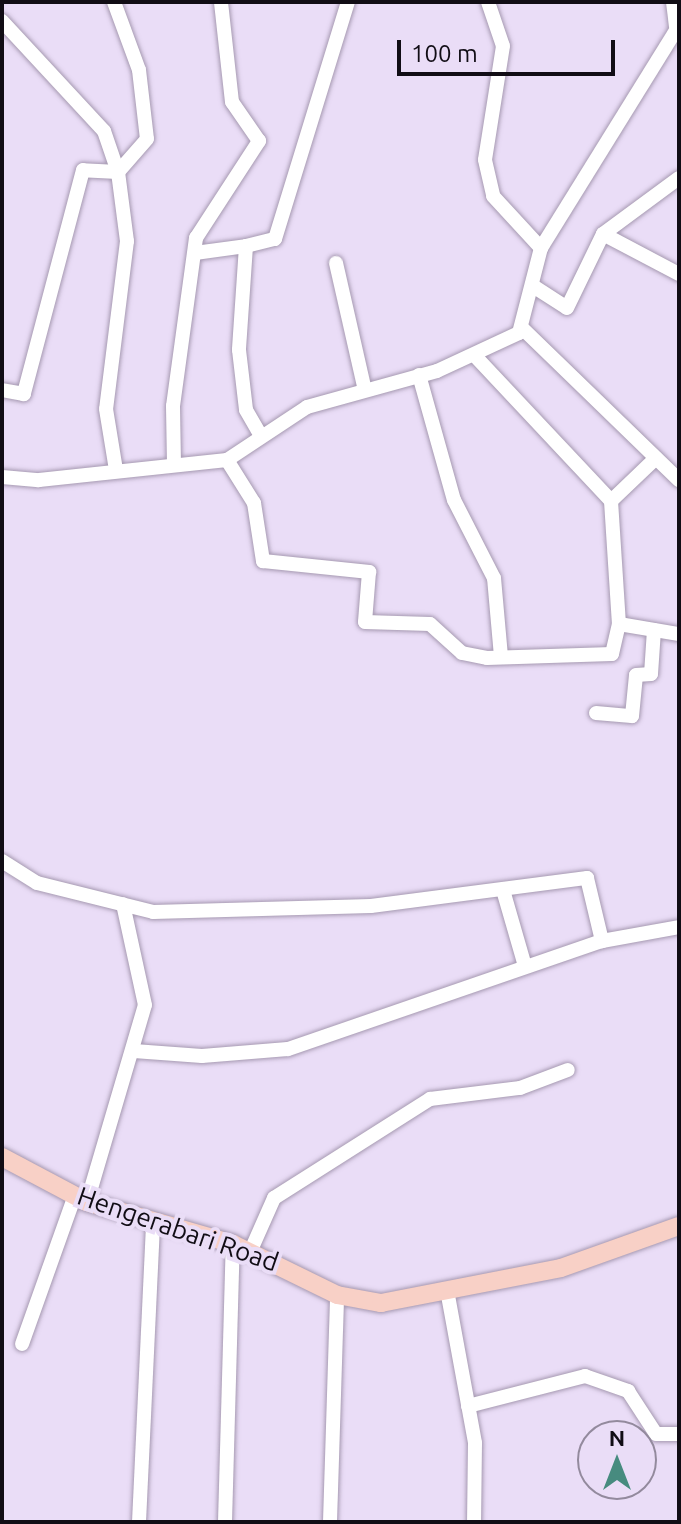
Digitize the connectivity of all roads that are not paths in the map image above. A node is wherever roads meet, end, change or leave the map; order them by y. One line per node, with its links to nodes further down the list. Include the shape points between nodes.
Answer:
1 (114, 2): 8 (street, via 139,70 147,139)
2 (221, 2): 13 (street, via 232,102 259,141 204,224)
3 (348, 2): 11 (street, via 275,239)
4 (488, 2): 12 (street, via 503,46 485,160 493,196)
5 (673, 2): 7 (street)
6 (2, 21): 8 (street, via 104,131)
7 (678, 26): 12 (street, via 615,138)
8 (118, 172): 21 (street, via 83,170 24,394); 26 (street, via 127,241 106,409)
9 (679, 178): 10 (street)
10 (603, 234): 15 (street); 16 (street, via 567,308)
11 (246, 246): 13 (street); 22 (street, via 239,350 246,410)
12 (541, 248): 16 (street)
13 (195, 253): 25 (street, via 173,406)
14 (336, 263): 20 (street)
15 (679, 274)
16 (533, 286): 17 (street)
17 (521, 327): 18 (street); 23 (street)
18 (476, 357): 19 (street); 29 (street)
19 (419, 375): 20 (street); 33 (street, via 454,500 494,578)
20 (364, 386): 22 (street, via 307,407)
21 (2, 390)
22 (261, 436): 24 (street)
23 (656, 458): 28 (street); 29 (street)
24 (227, 460): 25 (street); 33 (street, via 254,503 263,561 369,572 365,622 430,624 462,653)
25 (174, 464): 26 (street)
26 (116, 470): 27 (street)
27 (2, 477)
28 (679, 480)
29 (611, 501): 30 (street)
30 (619, 624): 31 (street); 33 (street, via 612,654)
31 (654, 630): 32 (street); 34 (street, via 651,674 636,675 632,716)
32 (679, 634)
33 (501, 656)
34 (596, 713)
35 (2, 861): 37 (street, via 37,883)
36 (503, 890): 37 (street, via 232,913); 39 (street, via 587,878); 40 (street)
37 (123, 904): 41 (street, via 145,1005)
38 (679, 927): 39 (street)
39 (602, 941): 40 (street)
40 (525, 966): 41 (street, via 288,1049 202,1056)
41 (134, 1051): 44 (street)
42 (568, 1070): 47 (street, via 520,1088 430,1099 274,1198)
43 (2, 1157): 44 (main road, Hengerabari Road)
44 (81, 1198): 45 (main road, Hengerabari Road); 50 (street)
45 (153, 1222): 47 (main road, Hengerabari Road); 53 (street)
46 (679, 1226): 48 (main road, Hengerabari Road, via 561,1268)
47 (242, 1247): 49 (main road, Hengerabari Road); 54 (street)
48 (447, 1290): 49 (main road, Hengerabari Road, via 381,1303); 51 (street)
49 (337, 1295): 55 (street)
50 (22, 1344)
51 (468, 1406): 52 (street, via 585,1376 628,1391 656,1434); 56 (street)
52 (679, 1434)
53 (139, 1522)
54 (225, 1522)
55 (330, 1522)
56 (474, 1522)

